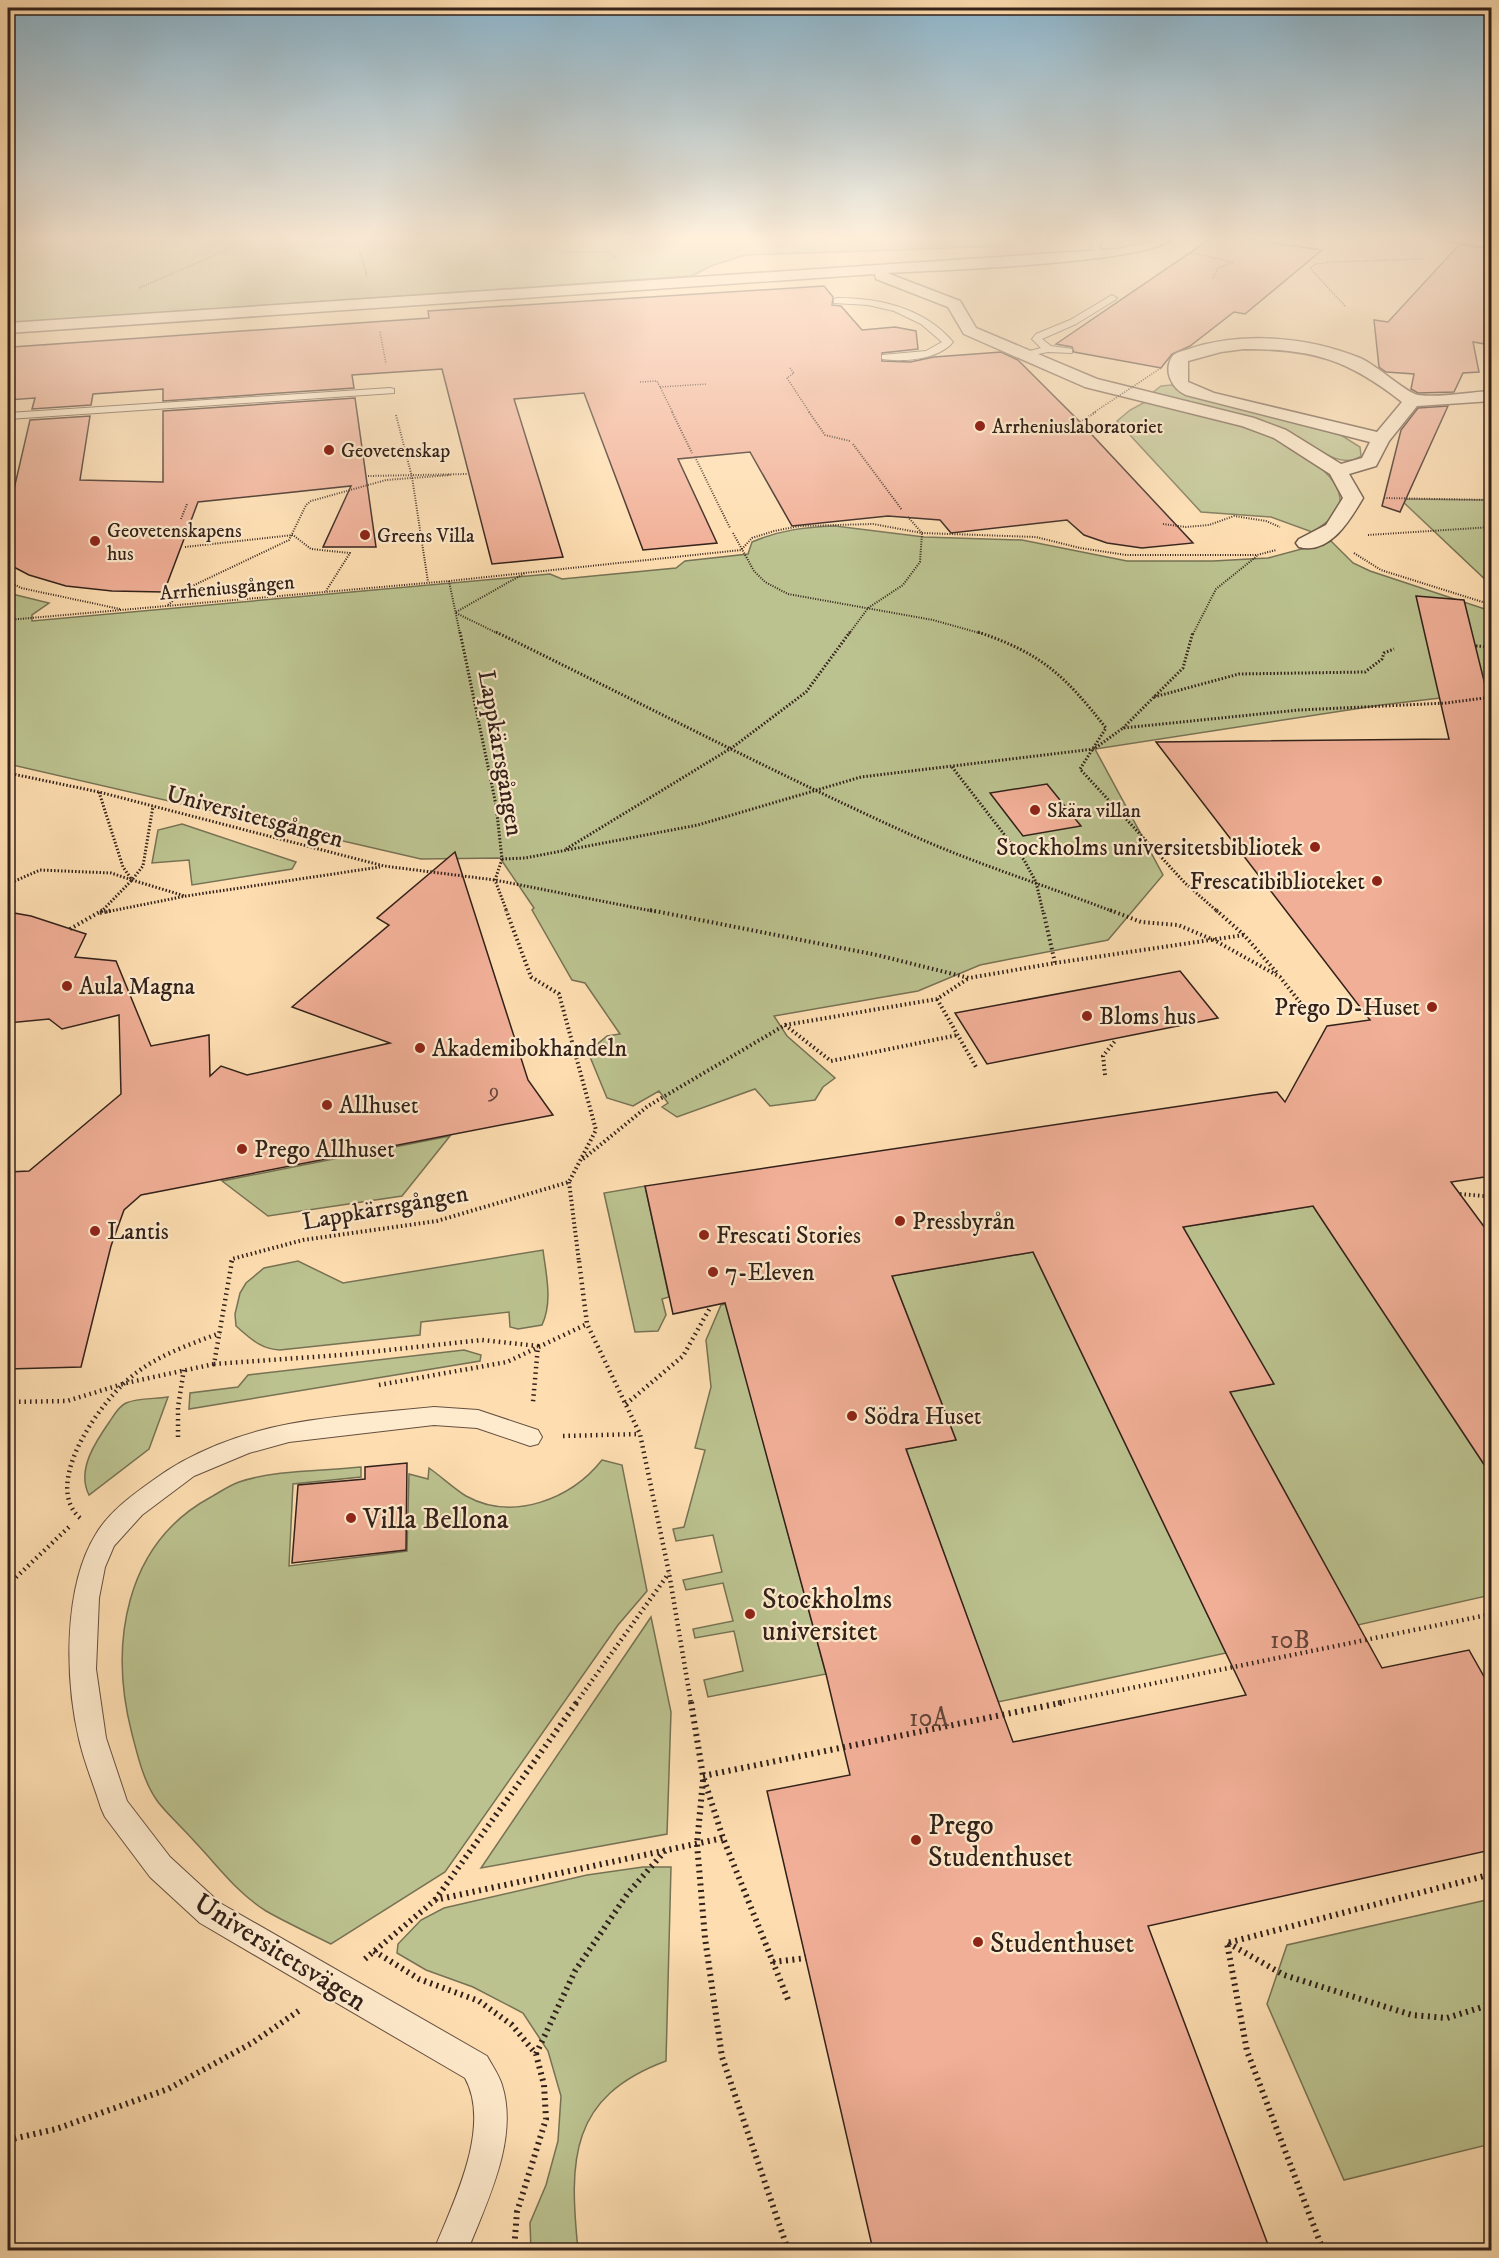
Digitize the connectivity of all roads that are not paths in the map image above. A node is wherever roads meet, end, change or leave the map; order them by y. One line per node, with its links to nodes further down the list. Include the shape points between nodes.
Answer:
1 (948, 342): 7 (lane, via 942,349 928,353)
2 (986, 342): 6 (street)
3 (1039, 342): 4 (lane)
4 (1048, 349): 5 (lane); 6 (lane)
5 (1069, 351)
6 (1023, 354): 13 (street, via 1090,383 1248,422 1280,434)
7 (885, 357)
8 (390, 390): 11 (lane)
9 (1491, 396): 10 (street)
10 (1412, 401): 12 (street); 12 (street, via 1356,362 1306,348 1256,344 1196,351 1180,358 1177,375 1183,388 1209,398)
11 (8, 416)
12 (1381, 439): 13 (street, via 1369,462)
13 (1338, 471): 14 (street, via 1353,498 1337,533)
14 (1306, 543)
15 (530, 1437): 16 (lane, Universitetsvägen, via 478,1419 434,1416 289,1433 244,1445 186,1469 133,1508 105,1540 86,1598 83,1669 92,1738 115,1808 160,1867 210,1913 484,2075 490,2104 487,2145)
16 (451, 2250)

